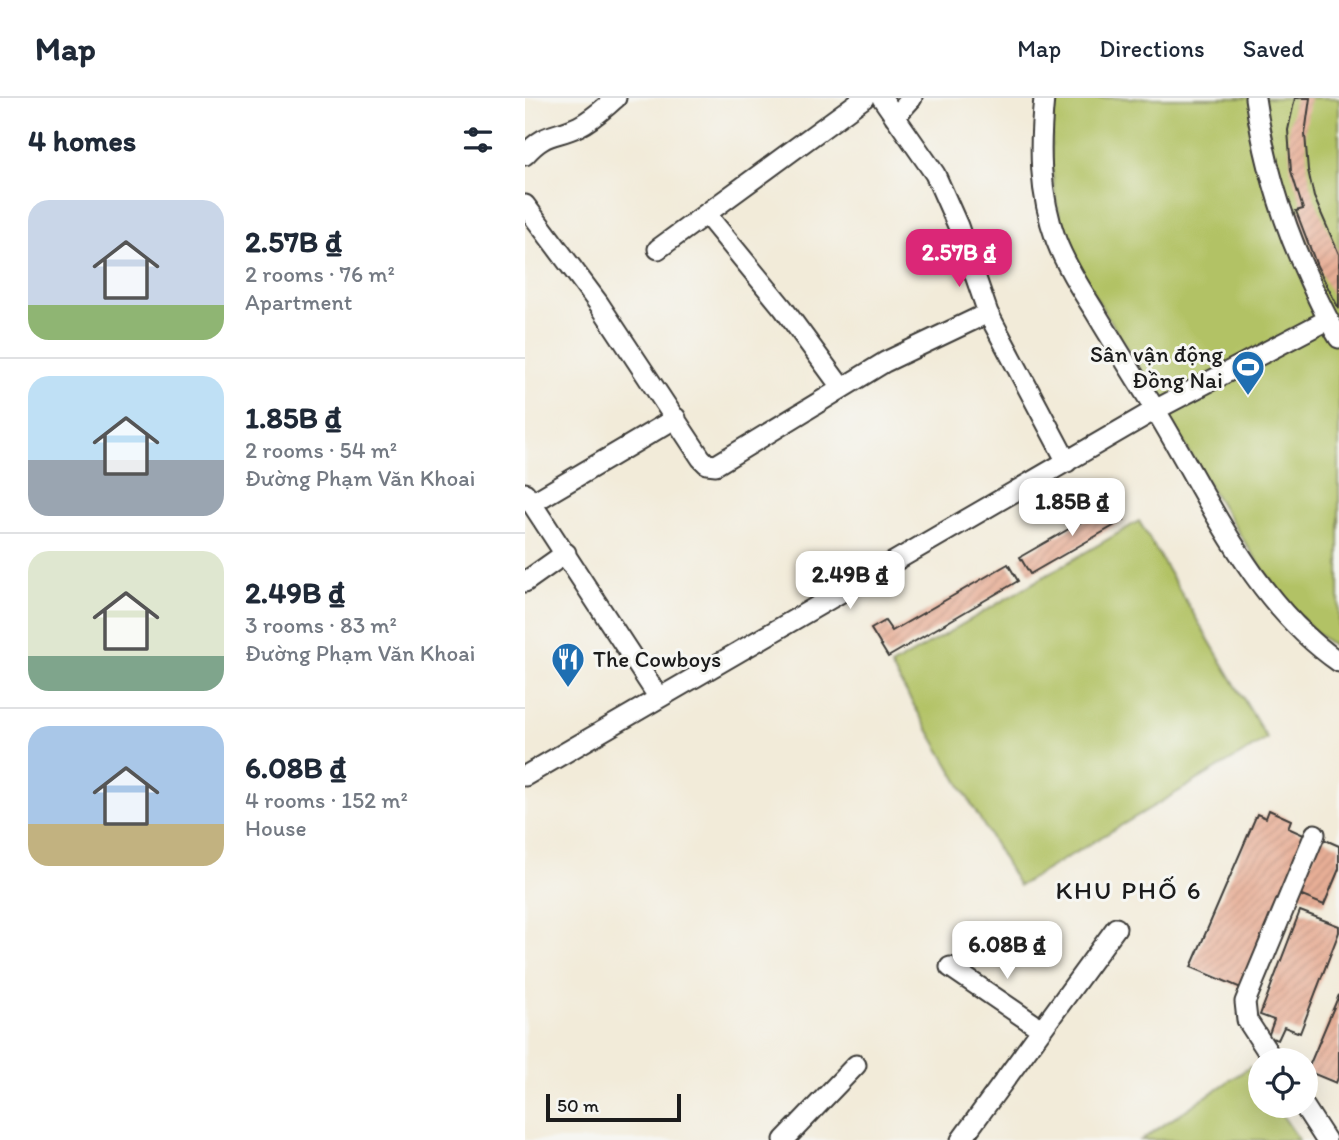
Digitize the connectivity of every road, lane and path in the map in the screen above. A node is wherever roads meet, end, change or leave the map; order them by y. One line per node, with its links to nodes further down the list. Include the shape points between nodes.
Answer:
1 (616, 98): 8 (street, via 591,119 547,136)
2 (864, 98): 10 (street)
3 (882, 98): 7 (street)
4 (912, 98): 7 (street)
5 (1044, 98): 16 (street, via 1040,161 1056,242)
6 (1255, 98): 13 (street, via 1276,196)
7 (895, 117): 12 (street, via 935,174)
8 (525, 155)
9 (525, 205): 17 (street)
10 (706, 214): 11 (street); 15 (street)
11 (658, 249)
12 (988, 313): 15 (street); 18 (street)
13 (1327, 320): 14 (street); 16 (street)
14 (1339, 338)
15 (841, 387): 17 (street, via 716,465 701,458)
16 (1155, 410): 18 (street); 22 (street, via 1217,519 1272,601)
17 (676, 418): 19 (street)
18 (1067, 462): 23 (street)
19 (528, 498): 20 (street)
20 (566, 553): 21 (street); 23 (street)
21 (525, 582)
22 (1339, 662)
23 (659, 698): 24 (street)
24 (525, 776)
25 (1315, 834): 29 (street, via 1245,1002 1247,1020)
26 (1116, 928): 28 (street)
27 (950, 967): 28 (street)
28 (1041, 1029): 33 (street)
29 (1265, 1048)
30 (856, 1065): 32 (street)
31 (1312, 1118): 34 (street)
32 (784, 1140)
33 (961, 1140)
34 (1327, 1140)

